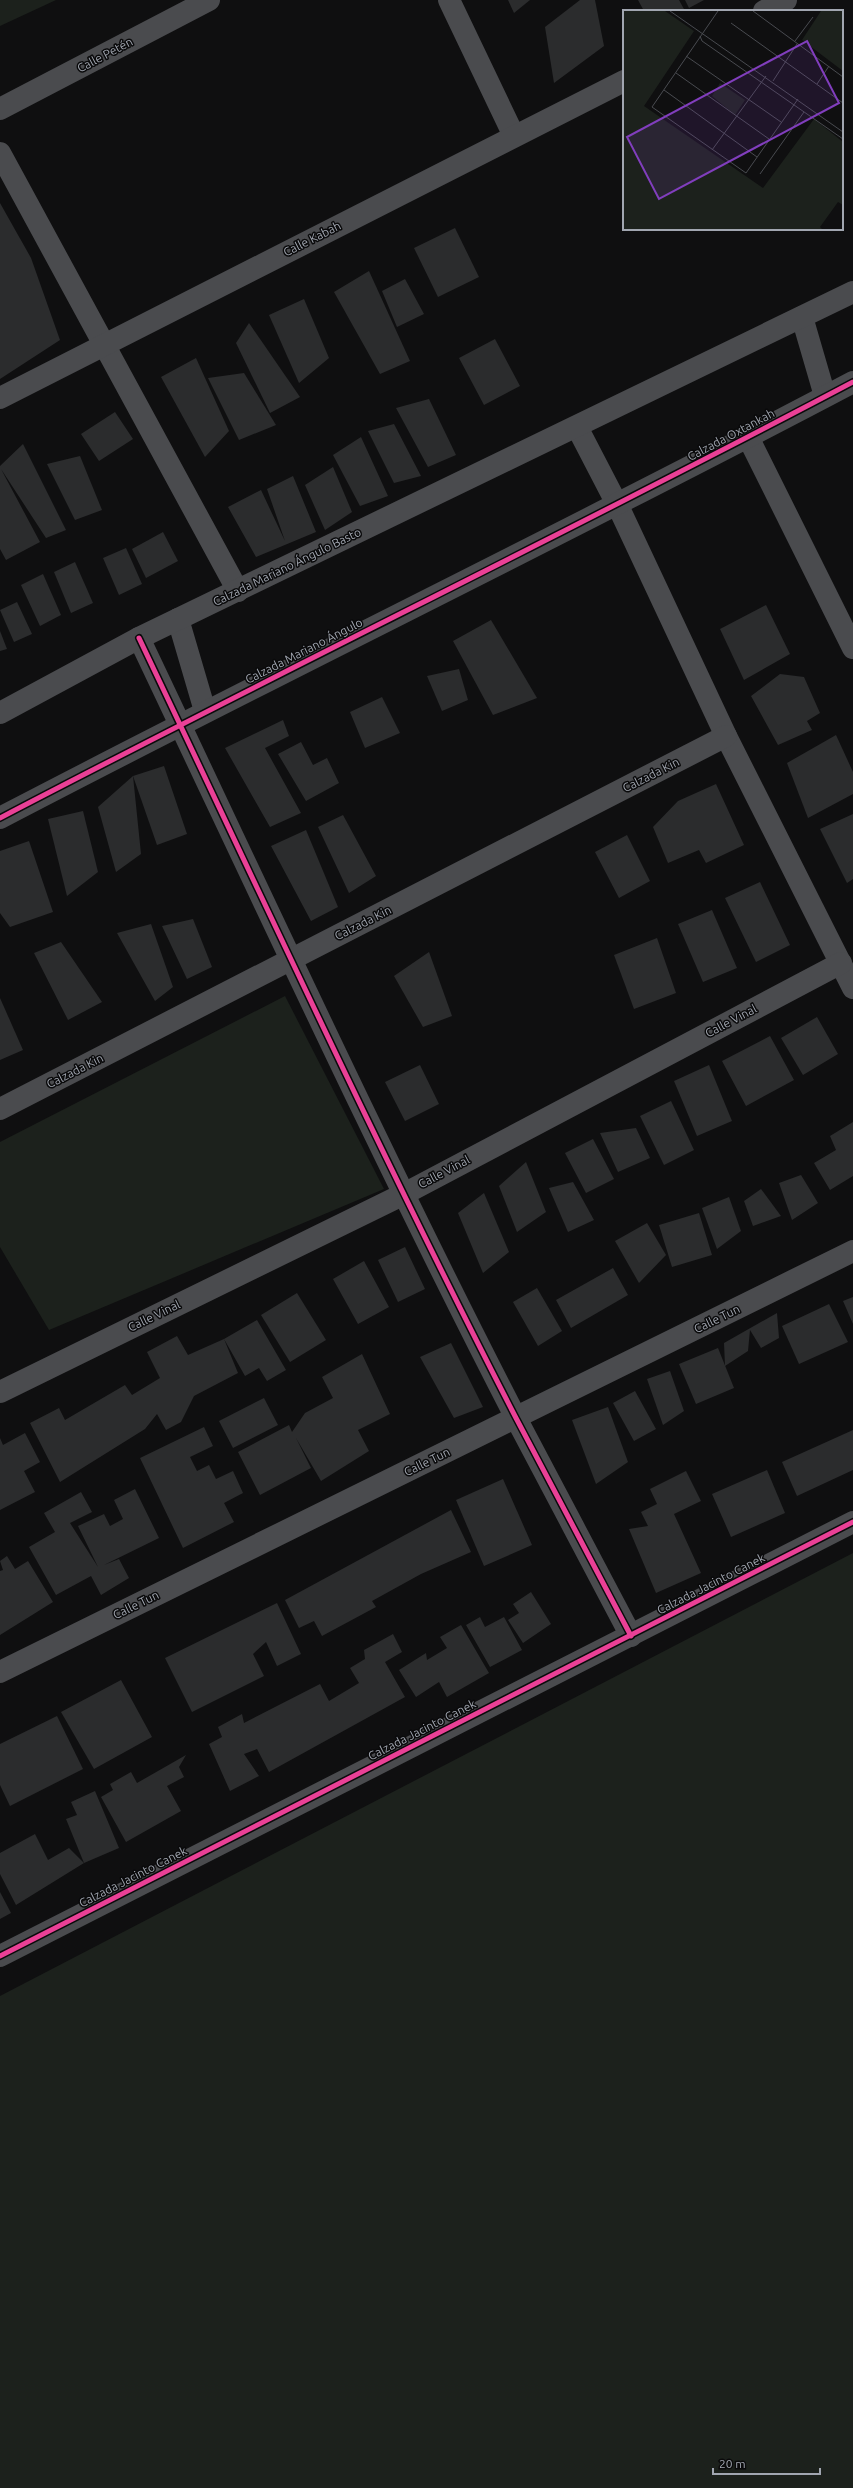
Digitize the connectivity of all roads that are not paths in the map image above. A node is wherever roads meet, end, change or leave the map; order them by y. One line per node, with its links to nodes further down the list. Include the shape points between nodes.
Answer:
1 (209, 0): 6 (street, Calle Petén)
2 (448, 0): 7 (street)
3 (786, 0): 4 (street)
4 (766, 10)
5 (623, 82): 7 (street, Calle Kabah)
6 (0, 109)
7 (514, 136): 11 (street, Calle Kabah)
8 (0, 153): 11 (street)
9 (853, 292): 10 (street)
10 (802, 317): 13 (street); 15 (street)
11 (104, 346): 14 (street, Calle Kabah); 18 (street)
12 (853, 382): 13 (street, Calzada Oxtankah)
13 (825, 396): 16 (street, Calzada Oxtankah)
14 (0, 398)
15 (577, 427): 17 (street); 18 (street, Calzada Mariano Ángulo Basto)
16 (748, 437): 17 (street, Calzada Oxtankah); 21 (street)
17 (618, 506): 22 (street, Calzada Mariano Ángulo); 25 (street)
18 (238, 591): 19 (street, Calzada Mariano Ángulo Basto)
19 (178, 619): 20 (street, Calzada Mariano Ángulo Basto); 22 (street)
20 (139, 638): 23 (street, Calzada Mariano Ángulo Basto); 24 (street)
21 (853, 648)
22 (205, 711): 24 (street, Calzada Mariano Ángulo)
23 (0, 713)
24 (180, 724): 26 (street, Calzada Mariano Ángulo); 27 (street)
25 (726, 736): 27 (street, Calzada Kin); 28 (street)
26 (0, 818)
27 (291, 961): 30 (street, Calzada Kin); 31 (street)
28 (841, 963): 29 (street); 31 (street, Calle Vinal)
29 (853, 988)
30 (0, 1109)
31 (404, 1194): 33 (street, Calle Vinal); 34 (street)
32 (853, 1251): 34 (street, Calle Tun)
33 (0, 1392)
34 (516, 1418): 36 (street); 37 (street, Calle Tun)
35 (853, 1522): 36 (street, Calzada Jacinto Canek)
36 (631, 1636): 38 (street, Calzada Jacinto Canek)
37 (0, 1672)
38 (0, 1956)

